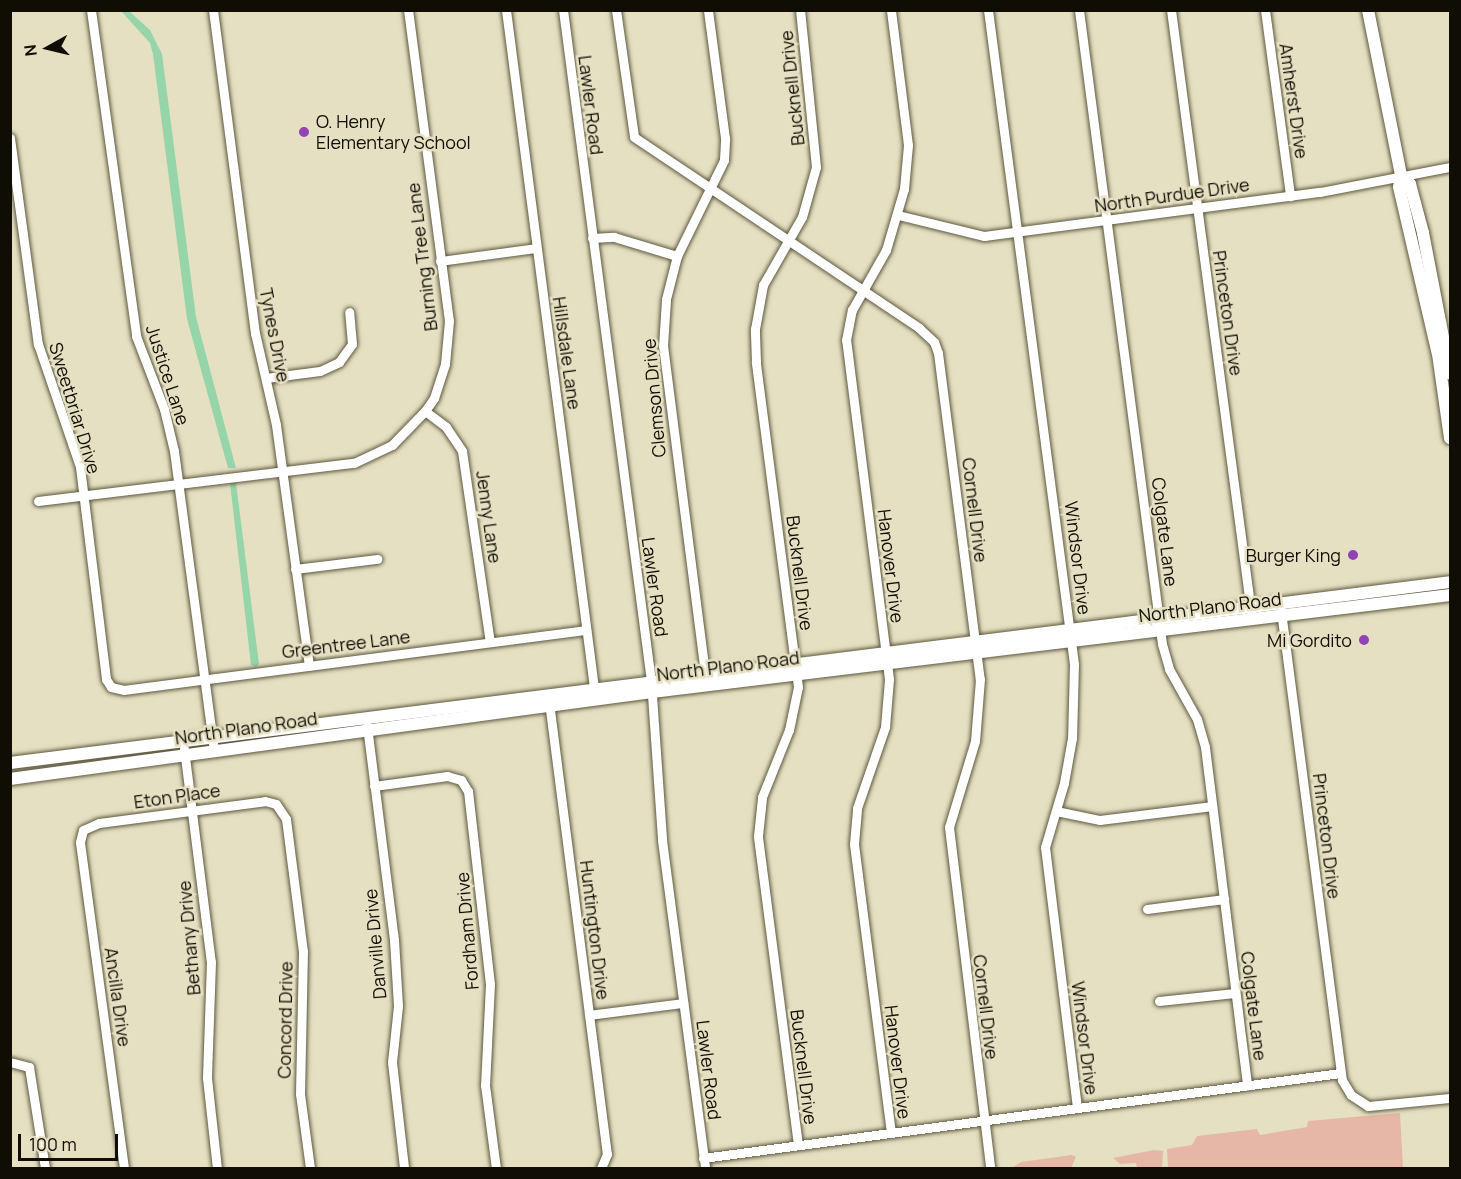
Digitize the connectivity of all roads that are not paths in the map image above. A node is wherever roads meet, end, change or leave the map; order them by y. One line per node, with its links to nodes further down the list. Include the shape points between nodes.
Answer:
1 (91, 10): 36 (street, Justice Lane, via 128,295 141,351 164,409)
2 (213, 10): 32 (street, Tynes Drive, via 255,333)
3 (408, 10): 28 (street, Burning Tree Lane)
4 (506, 10): 26 (street, Hillsdale Lane)
5 (563, 10): 24 (street, Lawler Road)
6 (616, 10): 18 (street, Cornell Drive, via 634,137)
7 (708, 10): 18 (street, Clemson Drive, via 725,145 720,174)
8 (800, 10): 25 (street, Bucknell Drive, via 816,167 802,217)
9 (891, 10): 21 (street, Hanover Drive, via 908,145)
10 (988, 10): 23 (street, Windsor Drive)
11 (1079, 10): 22 (street, Colgate Lane)
12 (1171, 10): 20 (street, Princeton Drive)
13 (1265, 10): 19 (street, Amherst Drive)
14 (1368, 10): 17 (main road)
15 (10, 138): 37 (street, Sweetbriar Drive, via 38,344 72,440)
16 (1450, 168): 17 (street, North Purdue Drive)
17 (1401, 175): 19 (street, North Purdue Drive); 31 (main road, via 1410,184 1423,233); 34 (main road, via 1399,188 1430,319)
18 (710, 190): 25 (street, Cornell Drive); 27 (street, Clemson Drive)
19 (1290, 196): 20 (street, North Purdue Drive)
20 (1197, 208): 22 (street, North Purdue Drive); 46 (street, Princeton Drive)
21 (898, 215): 23 (street, North Purdue Drive, via 962,233 984,236); 29 (street, Hanover Drive, via 886,250)
22 (1107, 220): 23 (street, North Purdue Drive); 50 (street, Colgate Lane)
23 (1017, 232): 52 (street, Windsor Drive)
24 (592, 238): 27 (street, via 614,237); 63 (street, Lawler Road)
25 (787, 240): 29 (street, Cornell Drive); 56 (street, Bucknell Drive, via 763,285 755,340)
26 (536, 248): 28 (street); 51 (street, Hillsdale Lane)
27 (677, 256): 60 (street, Clemson Drive, via 666,299 663,346)
28 (440, 261): 33 (street, Burning Tree Lane, via 449,321 448,352 440,384)
29 (861, 290): 54 (street, Cornell Drive, via 926,333 938,353); 55 (street, Hanover Drive, via 847,324 846,340)
30 (349, 312): 32 (street, via 352,344 339,362 320,371)
31 (1450, 373)
32 (266, 378): 35 (street, Tynes Drive)
33 (425, 411): 35 (street, Burning Tree Lane, via 401,439 371,457); 53 (street, Jenny Lane, via 446,427 462,451)
34 (1450, 438)
35 (283, 474): 36 (street, Burning Tree Lane); 40 (street, Tynes Drive)
36 (179, 482): 37 (street, Burning Tree Lane); 59 (street, Justice Lane)
37 (83, 495): 38 (street, Burning Tree Lane); 61 (street, Sweetbriar Drive, via 106,679)
38 (38, 501)
39 (377, 560): 40 (street)
40 (295, 569): 57 (street, Tynes Drive)
41 (1450, 582): 42 (main road, North Plano Road)
42 (1373, 591): 44 (main road, North Plano Road); 45 (main road); 47 (main road, via 1369,599)
43 (1450, 596): 45 (main road, North Plano Road)
44 (1280, 603): 46 (main road, North Plano Road); 48 (street, Princeton Drive)
45 (1386, 603): 47 (main road, North Plano Road)
46 (1250, 607): 49 (street, Princeton Drive); 50 (main road, North Plano Road)
47 (1336, 610): 48 (main road, North Plano Road)
48 (1282, 617): 49 (main road, North Plano Road); 87 (street, Princeton Drive)
49 (1252, 620): 50 (main road, North Plano Road)
50 (1160, 625): 52 (main road, North Plano Road); 76 (street, Colgate Lane, via 1169,669 1202,732)
51 (586, 630): 53 (street, Greentree Lane); 62 (street, Hillsdale Lane)
52 (1070, 635): 54 (main road, North Plano Road); 78 (street, Windsor Drive, via 1075,697 1072,738)
53 (490, 642): 57 (street, Greentree Lane)
54 (977, 647): 55 (main road, North Plano Road); 91 (street, Cornell Drive, via 980,705 975,741 949,827)
55 (886, 658): 56 (main road, North Plano Road); 58 (main road, North Plano Road); 92 (street, Hanover Drive, via 889,707 857,808 854,844)
56 (795, 663): 58 (street, Bucknell Drive); 60 (main road, North Plano Road)
57 (309, 666): 59 (street, Greentree Lane)
58 (796, 676): 60 (main road, North Plano Road); 93 (street, Bucknell Drive, via 796,706 762,797 758,836)
59 (204, 680): 61 (street, Greentree Lane, via 124,690); 68 (street, Justice Lane)
60 (706, 680): 63 (main road, North Plano Road)
61 (111, 687)
62 (593, 687): 63 (main road, North Plano Road); 64 (main road, North Plano Road); 65 (street, Hillsdale Lane)
63 (651, 687): 65 (main road, North Plano Road); 84 (street, Lawler Road, via 657,787)
64 (548, 694): 66 (street, Huntington Drive); 67 (main road, North Plano Road)
65 (596, 701): 66 (main road, North Plano Road)
66 (549, 707): 67 (main road, North Plano Road); 85 (street, Huntington Drive)
67 (366, 724): 68 (main road, North Plano Road); 70 (main road, North Plano Road); 74 (street, Danville Drive)
68 (212, 737): 69 (main road, North Plano Road); 70 (street, Justice Lane)
69 (183, 741): 71 (street, Bethany Drive); 72 (main road, North Plano Road)
70 (214, 751): 71 (main road, North Plano Road)
71 (185, 754): 73 (main road, North Plano Road); 77 (street, Bethany Drive)
72 (10, 763)
73 (10, 779)
74 (374, 786): 99 (street, Danville Drive, via 394,940 398,1006 392,1062); 100 (street, Fordham Drive, via 447,776 461,780 468,791 490,984 485,1085)
75 (276, 804): 77 (street, Eton Place, via 265,801); 98 (street, Concord Drive, via 286,819 303,951 300,1083)
76 (1212, 806): 78 (street, via 1100,819); 80 (street, Colgate Lane)
77 (191, 810): 79 (street, Eton Place, via 99,823); 97 (street, Bethany Drive, via 211,962 207,1078)
78 (1056, 811): 90 (street, Windsor Drive, via 1045,860)
79 (83, 830): 96 (street, Ancilla Drive, via 80,842)
80 (1224, 899): 81 (street); 82 (street, Colgate Lane)
81 (1147, 909)
82 (1235, 993): 83 (street); 88 (street, Colgate Lane)
83 (1159, 1001)
84 (683, 1002): 85 (street); 94 (street, Lawler Road)
85 (589, 1015): 101 (street, Huntington Drive, via 607,1154)
86 (10, 1062): 95 (street, via 29,1067)
87 (1340, 1073): 88 (street); 89 (street, via 1351,1095 1368,1106)
88 (1248, 1085): 90 (street)
89 (1450, 1098)
90 (1077, 1108): 91 (street)
91 (984, 1121): 92 (street); 103 (street, Cornell Drive)
92 (891, 1133): 93 (street)
93 (798, 1145): 94 (street)
94 (703, 1158): 102 (street, Lawler Road)
95 (45, 1168)
96 (124, 1168)
97 (217, 1168)
98 (310, 1168)
99 (404, 1168)
100 (496, 1168)
101 (601, 1168)
102 (705, 1168)
103 (990, 1168)

